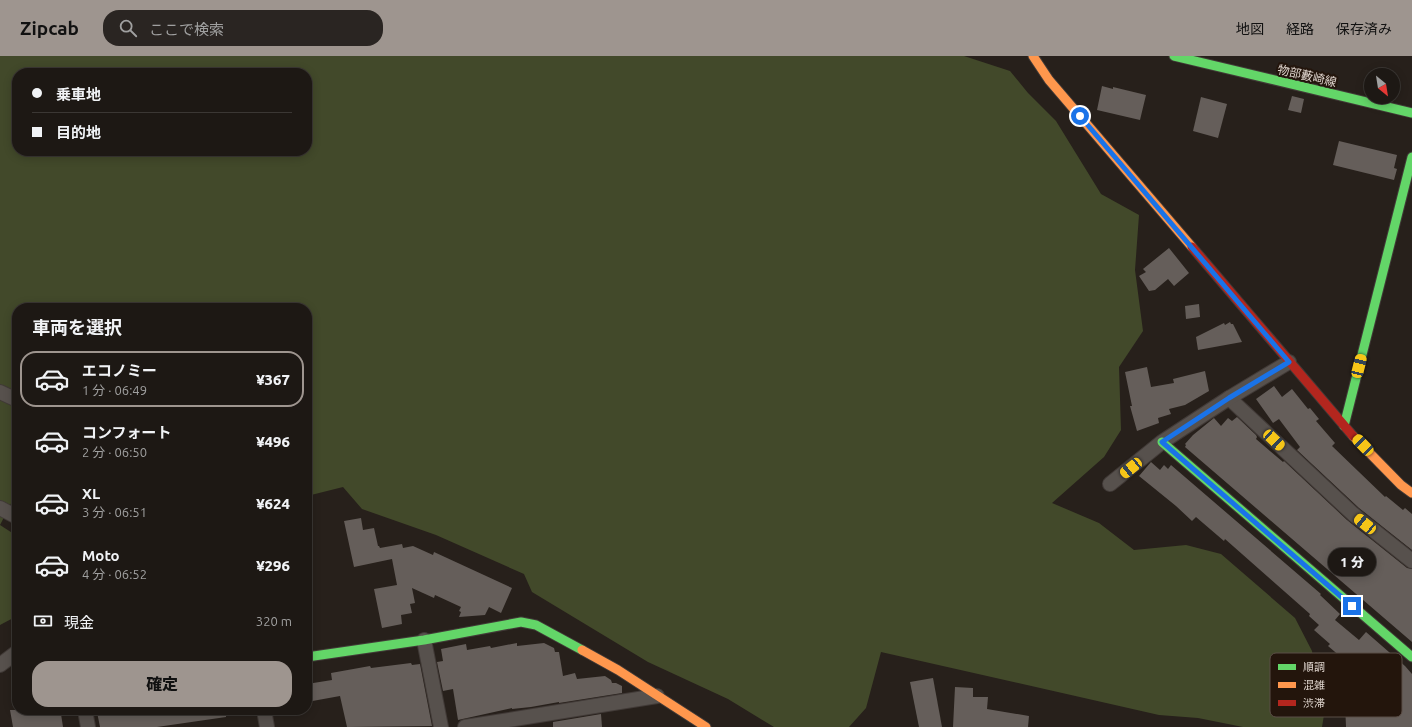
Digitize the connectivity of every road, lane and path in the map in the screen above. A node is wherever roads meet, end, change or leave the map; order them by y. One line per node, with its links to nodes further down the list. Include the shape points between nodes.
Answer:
1 (1033, 56): 5 (street, via 1050,80)
2 (1174, 56): 3 (street, 物部藪崎線)
3 (1412, 113)
4 (1412, 157): 9 (street)
5 (1289, 362): 8 (street); 9 (street)
6 (0, 392): 7 (street)
7 (12, 398)
8 (1229, 398): 10 (street); 15 (street, via 1353,514)
9 (1344, 426): 12 (street, via 1401,485)
10 (1162, 442): 11 (street); 19 (street)
11 (1110, 484)
12 (1412, 493)
13 (0, 508): 14 (street)
14 (12, 514)
15 (1412, 561)
16 (424, 640): 18 (street); 21 (street, via 521,622 536,625 618,670); 26 (street)
17 (12, 656): 20 (street)
18 (312, 656)
19 (1412, 657)
20 (0, 665)
21 (657, 696): 27 (street); 28 (street)
22 (86, 715): 24 (street)
23 (265, 715): 25 (street)
24 (88, 727)
25 (267, 727)
26 (441, 727)
27 (465, 727)
28 (706, 727)

